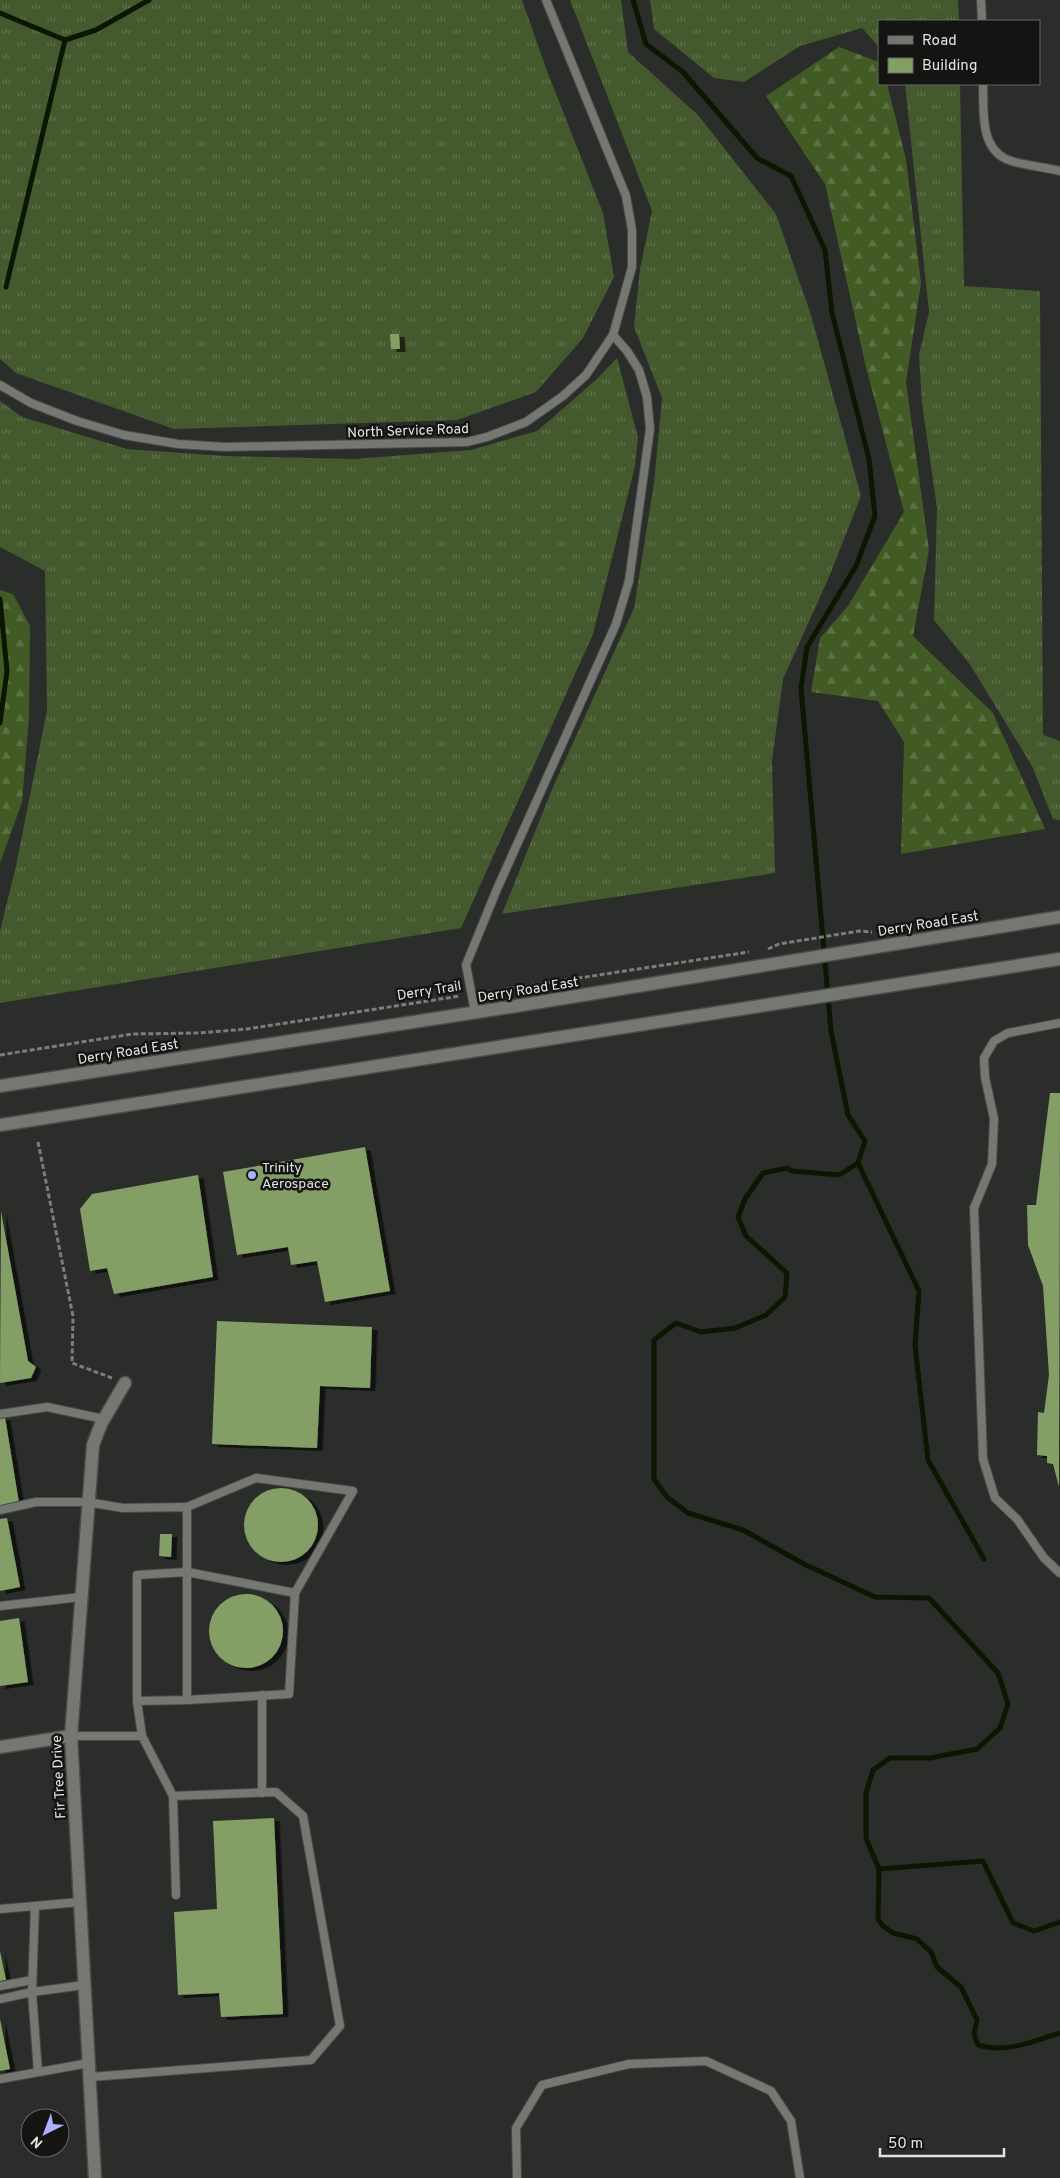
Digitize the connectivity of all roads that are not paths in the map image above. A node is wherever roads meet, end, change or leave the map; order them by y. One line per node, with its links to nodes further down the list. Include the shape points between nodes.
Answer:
1 (546, 0): 6 (lane, North Service Road, via 626,196 632,230 632,267)
2 (981, 0): 3 (lane)
3 (982, 20)
4 (983, 85): 5 (lane, via 984,122 991,146 1006,159)
5 (1060, 171)
6 (613, 335): 7 (lane, North Service Road, via 586,375 544,411 507,430 467,442 225,447 178,444 124,435 77,421 31,404); 10 (lane, via 639,370 647,397 650,429 629,580 616,624 466,965)
7 (0, 385)
8 (1060, 917): 10 (main road, Derry Road East)
9 (1060, 959): 13 (main road)
10 (475, 1012): 12 (main road, Derry Road East)
11 (1060, 1023): 21 (lane, via 1008,1033 994,1041 984,1058 994,1119 992,1164 974,1208 984,1459 995,1498 1017,1519 1044,1558)
12 (0, 1086)
13 (0, 1125)
14 (125, 1383): 16 (main road, Fir Tree Drive)
15 (0, 1414): 16 (lane, via 47,1407)
16 (104, 1419): 17 (main road, Fir Tree Drive, via 93,1445)
17 (87, 1502): 18 (lane, via 123,1508); 19 (lane, via 36,1502); 23 (main road, Fir Tree Drive)
18 (187, 1507): 20 (lane); 22 (lane, via 256,1478 353,1491)
19 (0, 1510)
20 (186, 1572): 22 (lane); 26 (lane); 27 (lane, via 137,1575)
21 (1060, 1573)
22 (295, 1593): 25 (lane, via 289,1694)
23 (81, 1597): 24 (lane); 28 (main road, Fir Tree Drive)
24 (0, 1606)
25 (262, 1695): 26 (lane); 31 (lane)
26 (187, 1700): 27 (lane)
27 (137, 1701): 29 (lane)
28 (71, 1736): 29 (lane); 30 (main road); 34 (main road, Fir Tree Drive)
29 (142, 1736): 32 (lane)
30 (0, 1747)
31 (262, 1793): 32 (lane); 44 (lane, via 276,1792 303,1816 340,2026 311,2060)
32 (173, 1796): 33 (lane)
33 (176, 1895)
34 (80, 1902): 35 (lane); 38 (main road, Fir Tree Drive)
35 (35, 1906): 36 (lane); 37 (lane)
36 (0, 1909)
37 (32, 1980): 39 (lane); 40 (lane)
38 (84, 1985): 40 (lane); 42 (main road, Fir Tree Drive)
39 (0, 1986)
40 (32, 1992): 41 (lane); 43 (lane)
41 (0, 1998)
42 (89, 2062): 43 (lane); 44 (main road, Fir Tree Drive)
43 (38, 2072): 45 (lane)
44 (90, 2077): 46 (main road, Fir Tree Drive)
45 (0, 2078)
46 (95, 2178)
47 (517, 2178): 48 (lane, via 516,2128 542,2085 629,2064 706,2061 772,2091 791,2121)
48 (800, 2178)

